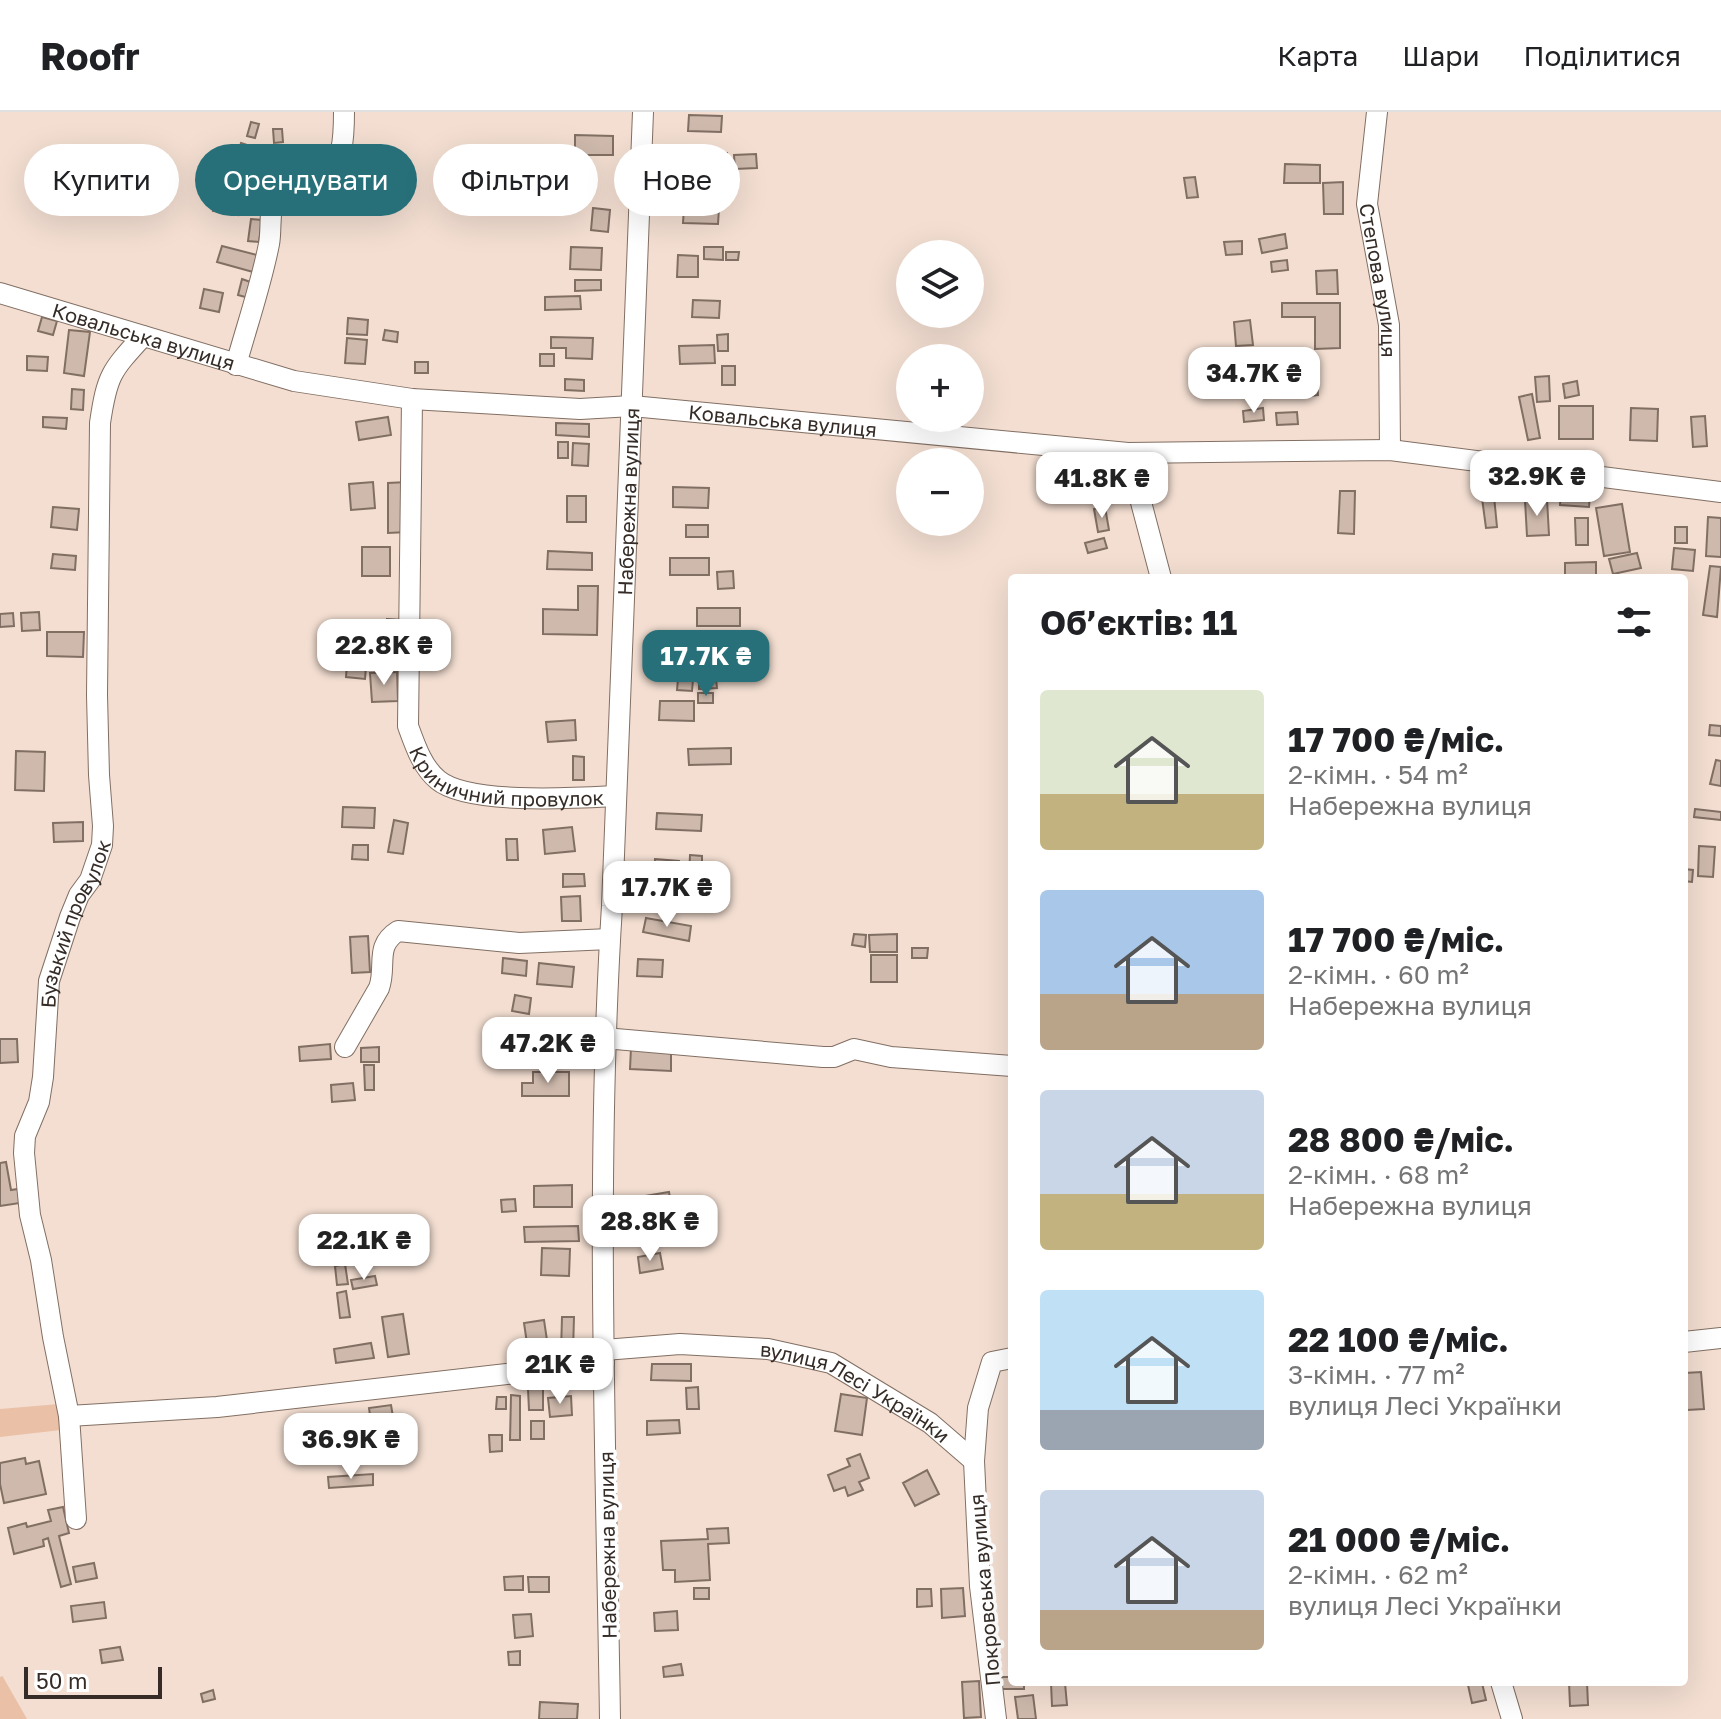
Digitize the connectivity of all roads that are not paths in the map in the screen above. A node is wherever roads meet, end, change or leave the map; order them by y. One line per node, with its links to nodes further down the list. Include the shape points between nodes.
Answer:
1 (344, 112): 6 (street, via 344,138 328,173 314,181 286,184 273,202 269,243)
2 (643, 112): 8 (street, Набережна вулиця)
3 (1377, 112): 9 (street, Степова вулиця, via 1367,204 1389,325)
4 (0, 293): 5 (street, Ковальська вулиця)
5 (143, 336): 6 (street, Ковальська вулиця); 22 (street, Бузький провулок, via 105,385 100,423 97,695 102,845 49,981 43,1077 25,1136 30,1215)
6 (236, 365): 7 (street, Ковальська вулиця, via 294,381)
7 (412, 399): 8 (street, Ковальська вулиця, via 580,409); 13 (street, Криничний провулок, via 408,726 425,765 439,782 485,795)
8 (632, 406): 10 (street, Ковальська вулиця); 13 (street, Набережна вулиця)
9 (1390, 450): 10 (street, Ковальська вулиця); 11 (street, Ковальська вулиця)
10 (1128, 453): 12 (street)
11 (1721, 492)
12 (1160, 574)
13 (616, 796): 14 (street, Набережна вулиця)
14 (610, 939): 15 (street, Набережна вулиця); 16 (street, via 519,943 398,931 385,941 383,978)
15 (604, 1038): 17 (street, via 823,1057 854,1049); 20 (street, Набережна вулиця)
16 (345, 1047)
17 (1008, 1066)
18 (1721, 1338): 19 (street)
19 (1688, 1342)
20 (604, 1356): 22 (street, вулиця Лесі Українки, via 217,1407); 23 (street, вулиця Лесі Українки, via 680,1344 768,1349 831,1363 930,1423); 26 (street, Набережна вулиця)
21 (1008, 1359): 23 (street, вулиця Лесі Українки, via 992,1362 978,1408)
22 (69, 1416): 24 (street, Бузький провулок)
23 (974, 1461): 27 (street, Покровська вулиця, via 980,1586)
24 (76, 1519)
25 (1502, 1686): 28 (street)
26 (610, 1719)
27 (996, 1719)
28 (1512, 1719)

